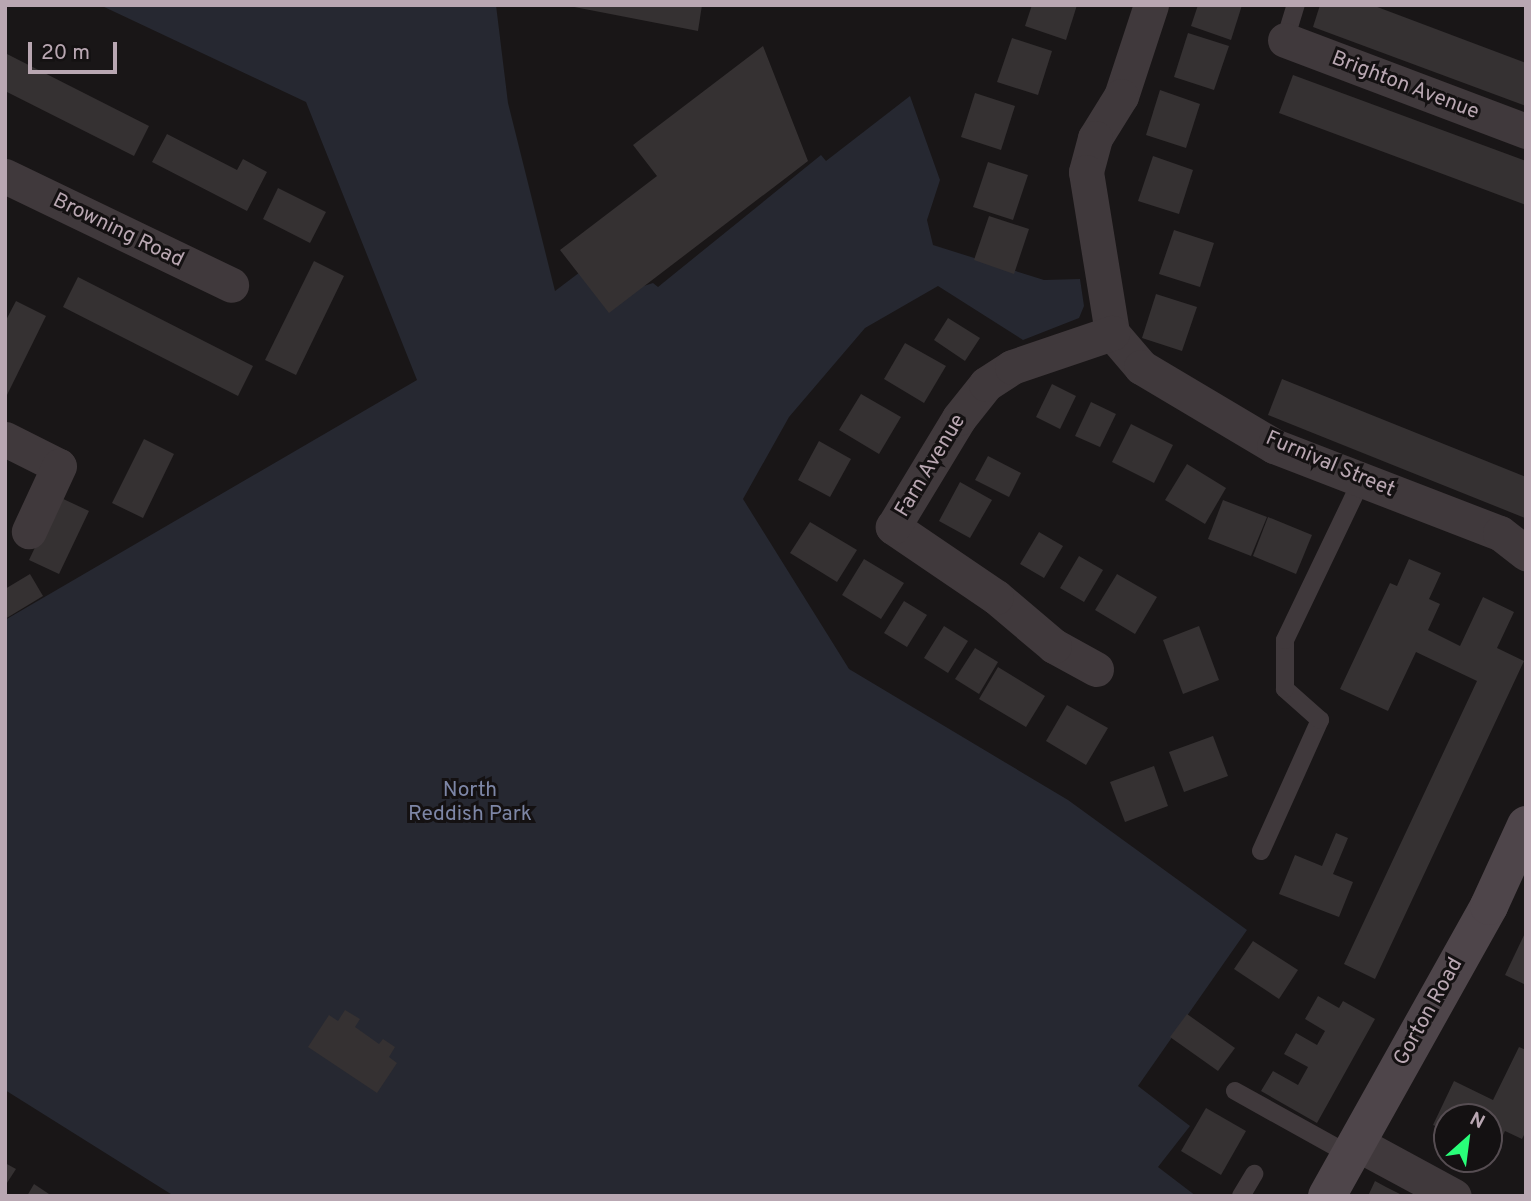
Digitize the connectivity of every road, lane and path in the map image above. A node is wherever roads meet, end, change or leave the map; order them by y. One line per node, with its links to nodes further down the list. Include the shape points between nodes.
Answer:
1 (1151, 5): 7 (street, via 1121,96 1094,138 1086,172)
2 (1296, 5): 3 (lane)
3 (1285, 40): 4 (street, Brighton Avenue)
4 (1526, 131)
5 (10, 190): 6 (street, Browning Road)
6 (231, 285)
7 (1112, 333): 9 (street, Furnival Street, via 1142,367 1274,446); 12 (street, Farn Avenue, via 1012,367 986,384 959,418 893,527 996,597 1054,646)
8 (5, 439): 10 (street, via 60,466)
9 (1362, 479): 11 (street, Furnival Street, via 1500,533); 14 (lane, via 1285,640 1285,689 1320,720)
10 (29, 531)
11 (1526, 553)
12 (1096, 669)
13 (1526, 825): 16 (main road, Gorton Road, via 1489,906)
14 (1261, 852)
15 (1235, 1091): 16 (lane)
16 (1353, 1149): 19 (main road, Gorton Road); 20 (street)
17 (1254, 1174): 18 (lane)
18 (1241, 1196)
19 (1327, 1196)
20 (1454, 1196)

